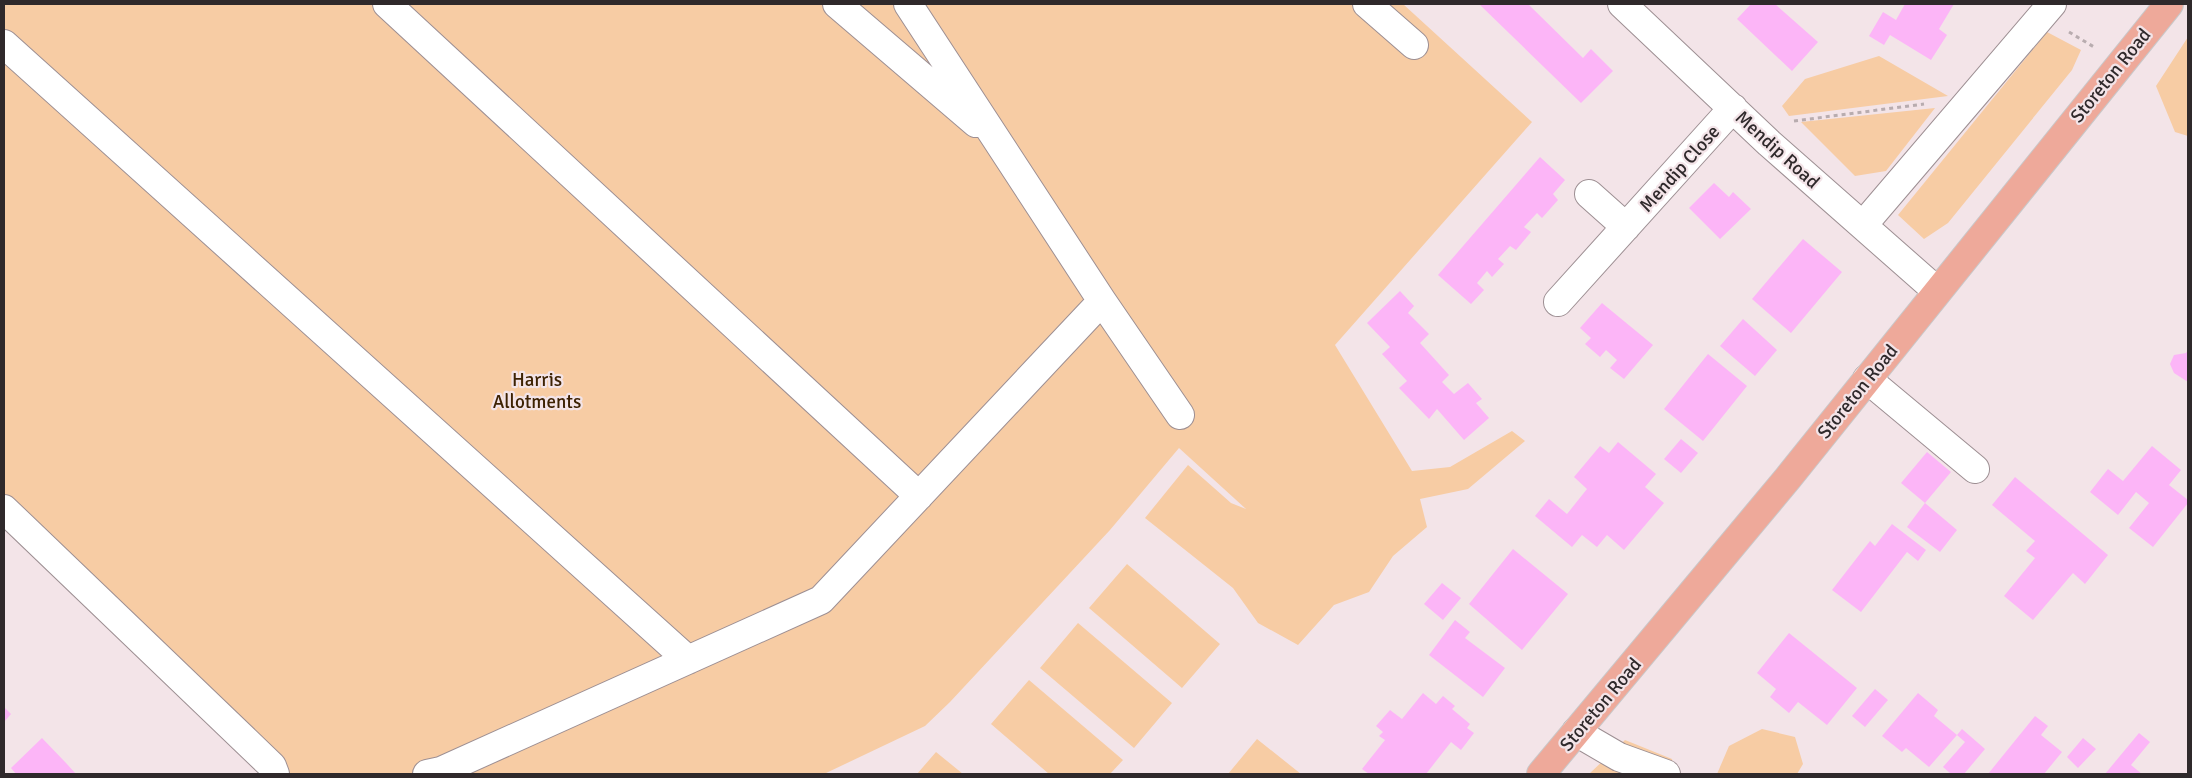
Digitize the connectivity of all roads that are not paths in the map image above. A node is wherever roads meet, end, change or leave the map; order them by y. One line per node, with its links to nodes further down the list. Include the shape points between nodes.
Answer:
1 (387, 4): 21 (street)
2 (837, 4): 11 (street)
3 (908, 4): 11 (street)
4 (1367, 4): 9 (street)
5 (1622, 4): 10 (street, Mendip Road)
6 (2169, 4): 15 (main road, Storeton Road)
7 (2047, 9): 13 (street)
8 (4, 44): 23 (street)
9 (1414, 45)
10 (1742, 117): 13 (street, Mendip Road); 14 (street, Mendip Close)
11 (999, 143): 16 (street)
12 (1589, 194): 14 (street, Mendip Close)
13 (1862, 225): 15 (street, Mendip Road)
14 (1626, 227): 17 (street, Mendip Close)
15 (1937, 291): 18 (main road, Storeton Road)
16 (1102, 301): 19 (street); 21 (street)
17 (1558, 302)
18 (1867, 379): 20 (street); 24 (main road, Storeton Road)
19 (1180, 415)
20 (1975, 469)
21 (919, 496): 23 (street, via 820,600)
22 (4, 509): 25 (street, via 272,766)
23 (688, 660): 26 (street, via 441,771)
24 (1576, 732): 27 (main road, Storeton Road); 28 (street, via 1619,757)
25 (275, 774)
26 (427, 774)
27 (1541, 774)
28 (1666, 774)

